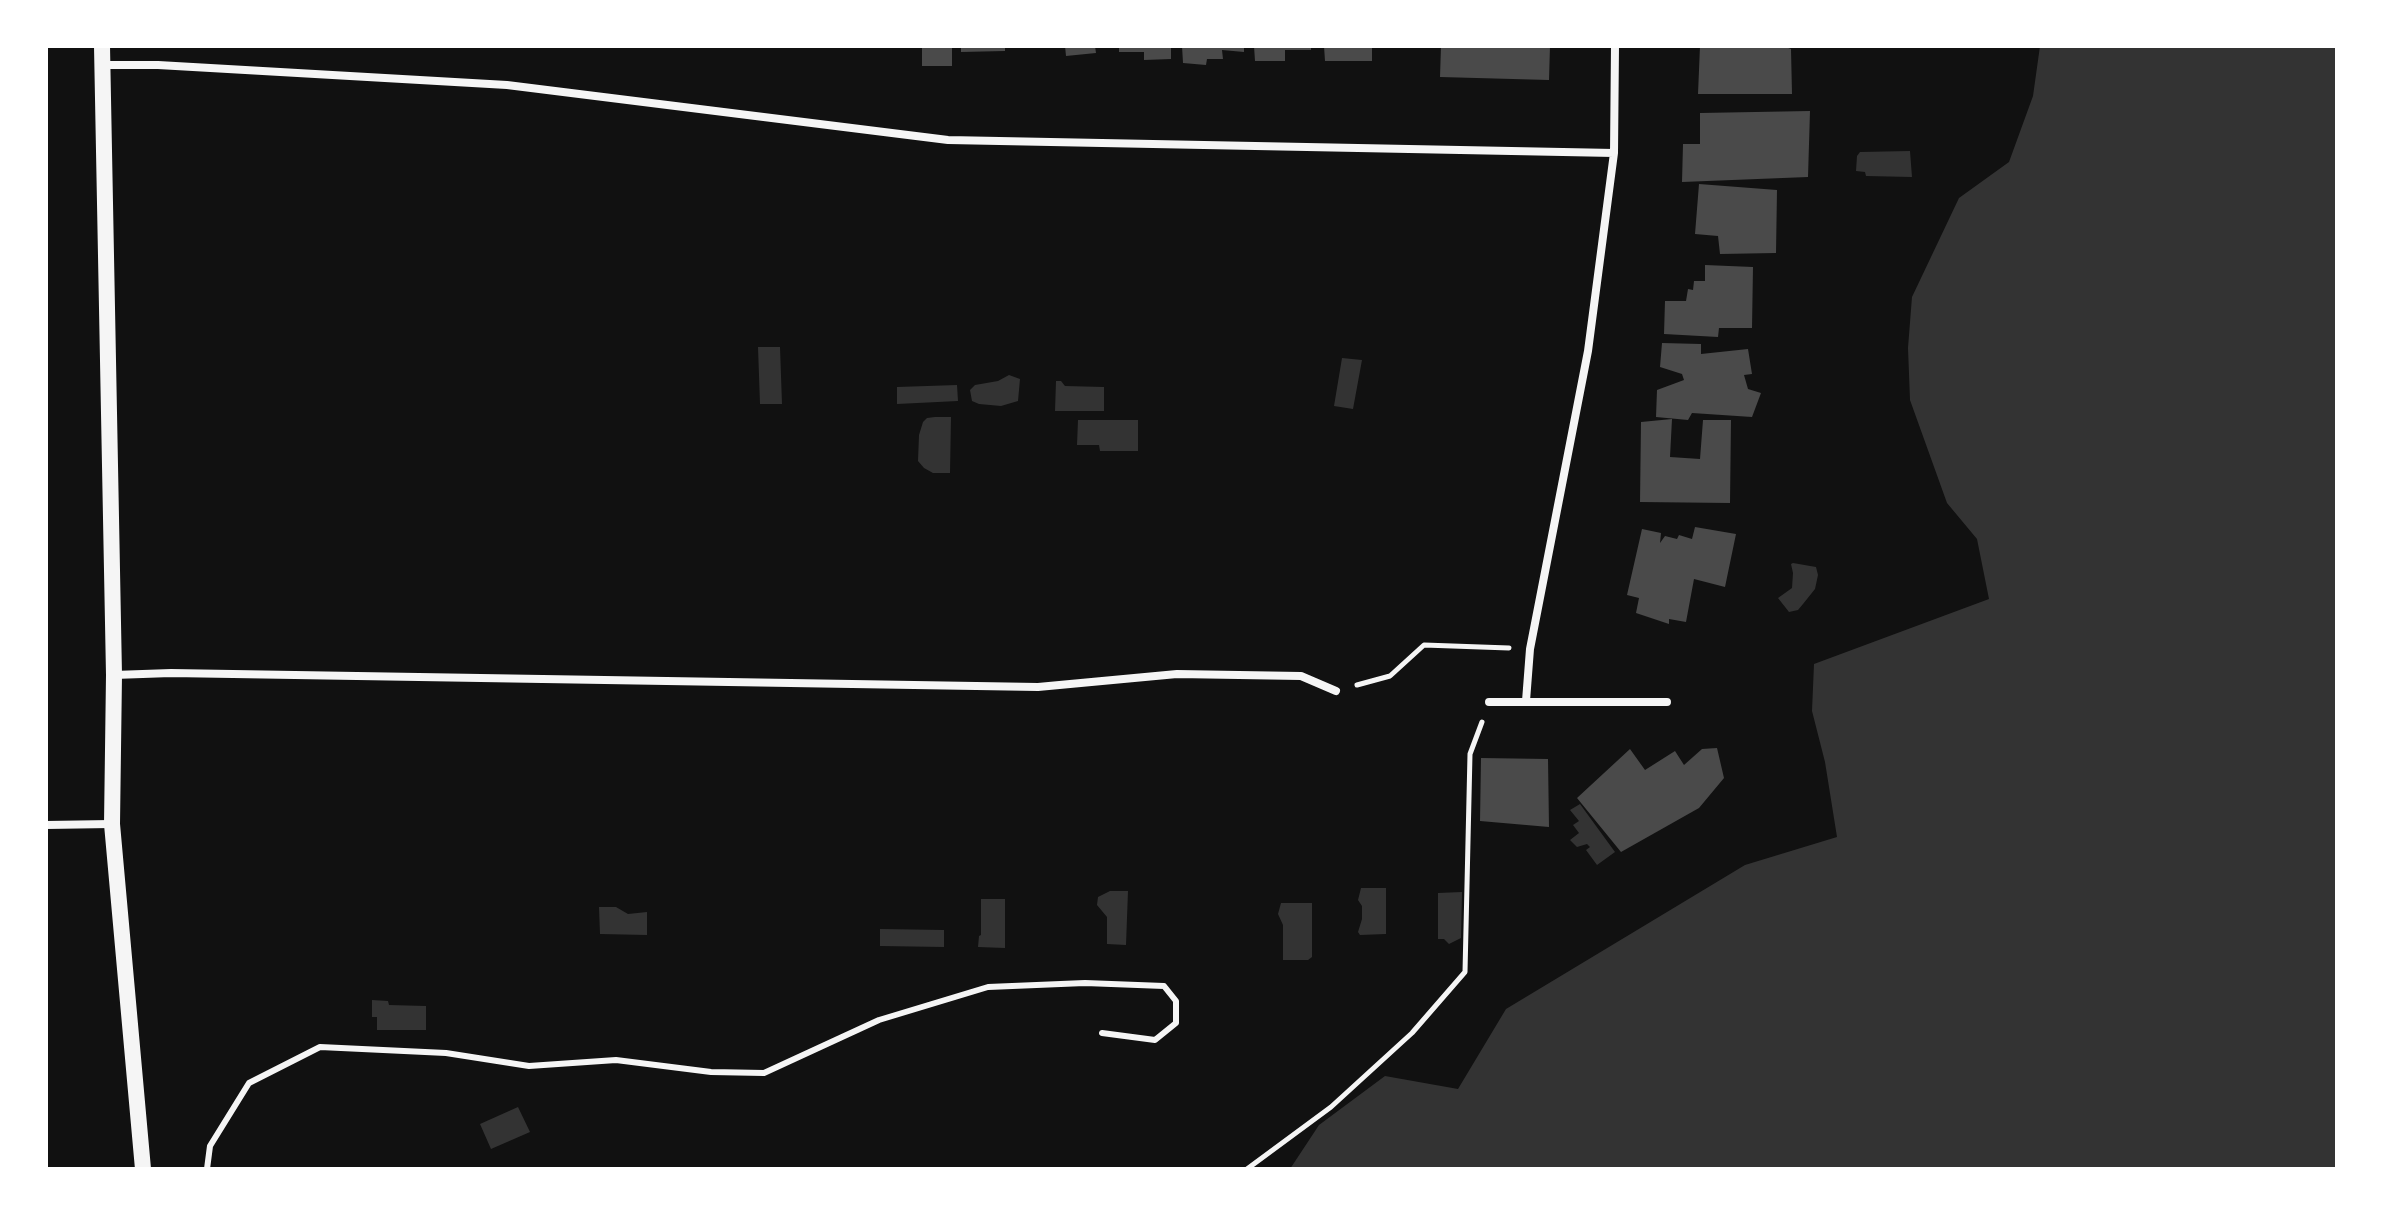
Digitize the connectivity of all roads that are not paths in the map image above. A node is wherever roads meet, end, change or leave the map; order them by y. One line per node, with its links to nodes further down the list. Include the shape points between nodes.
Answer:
1 (102, 46): 3 (main road)
2 (1615, 46): 4 (street)
3 (103, 65): 4 (street, via 507,85 948,140); 5 (main road)
4 (1614, 153): 7 (street, via 1588,351 1530,649)
5 (114, 675): 6 (street, via 1038,687 1193,674 1301,676); 10 (main road)
6 (1336, 691)
7 (1526, 701): 8 (street); 9 (street)
8 (1489, 702)
9 (1667, 702)
10 (112, 824): 11 (street); 13 (main road)
11 (46, 825)
12 (1102, 1033): 14 (lane, via 1155,1040 1176,1023 1176,1001 1164,986 988,987 879,1020 764,1073 616,1060 529,1066 446,1053 320,1047 249,1083 210,1146)
13 (143, 1169)
14 (207, 1169)

